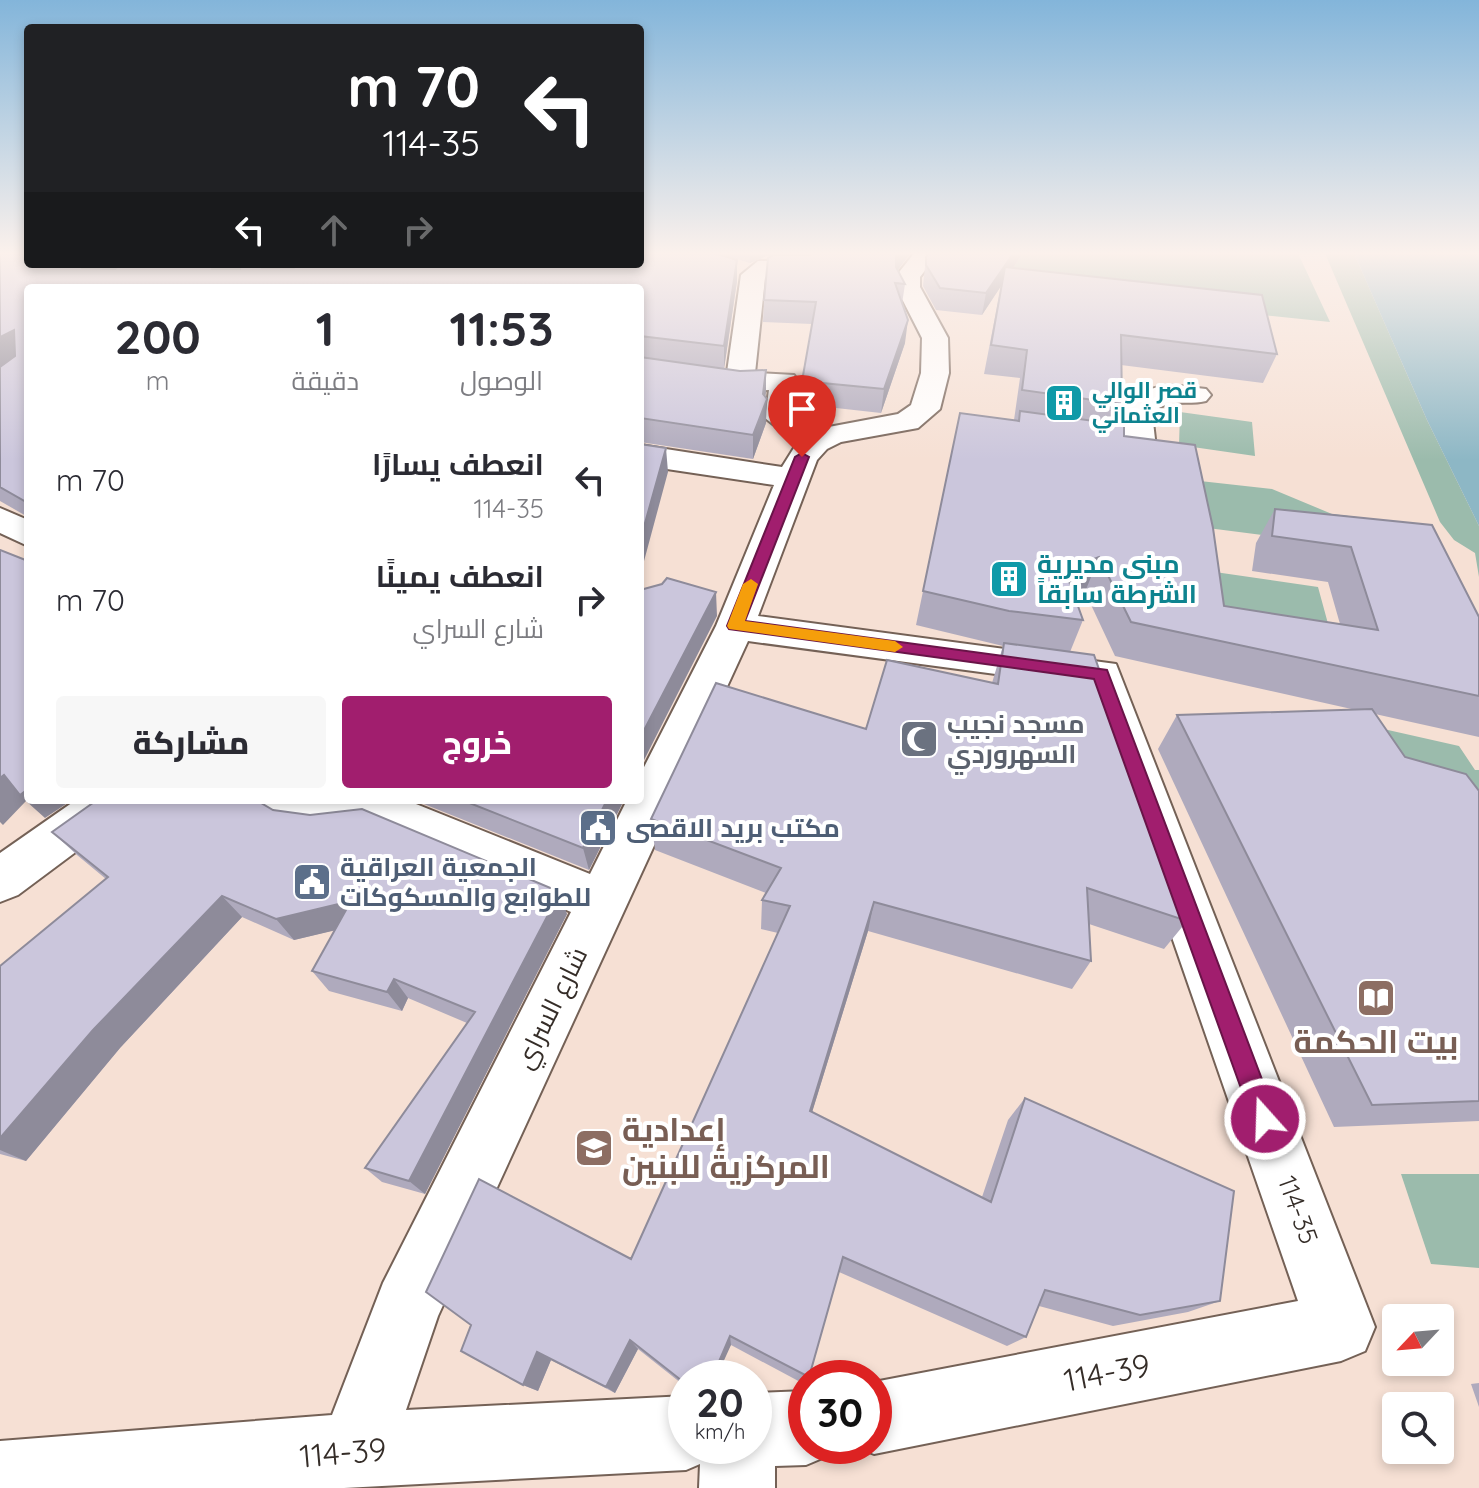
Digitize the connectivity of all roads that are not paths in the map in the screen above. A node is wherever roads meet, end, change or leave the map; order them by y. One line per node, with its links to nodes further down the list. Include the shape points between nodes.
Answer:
1 (747, 320): 4 (street)
2 (926, 320): 8 (street, via 935,338 935,373 925,409 932,418 849,429)
3 (644, 370): 4 (street)
4 (740, 382): 8 (street, via 784,381 780,418)
5 (1196, 395): 6 (street, via 1175,392 1145,401 1137,413 1139,439 1131,447)
6 (1049, 438)
7 (644, 455): 8 (street)
8 (804, 460): 11 (street, شارع السراي)
9 (0, 518): 10 (street)
10 (24, 533)
11 (735, 626): 15 (street, شارع السراي); 16 (street, 114-35, via 1101,674)
12 (106, 804): 14 (street)
13 (281, 804): 15 (street, via 295,814 378,809)
14 (0, 880)
15 (602, 902): 19 (street, شارع السراي, via 407,1307)
16 (1341, 1327): 17 (street, 114-39)
17 (892, 1414)
18 (668, 1434): 19 (street, 114-39)
19 (356, 1450): 21 (street, 114-39)
20 (738, 1464): 22 (street)
21 (0, 1479)
22 (737, 1488)

